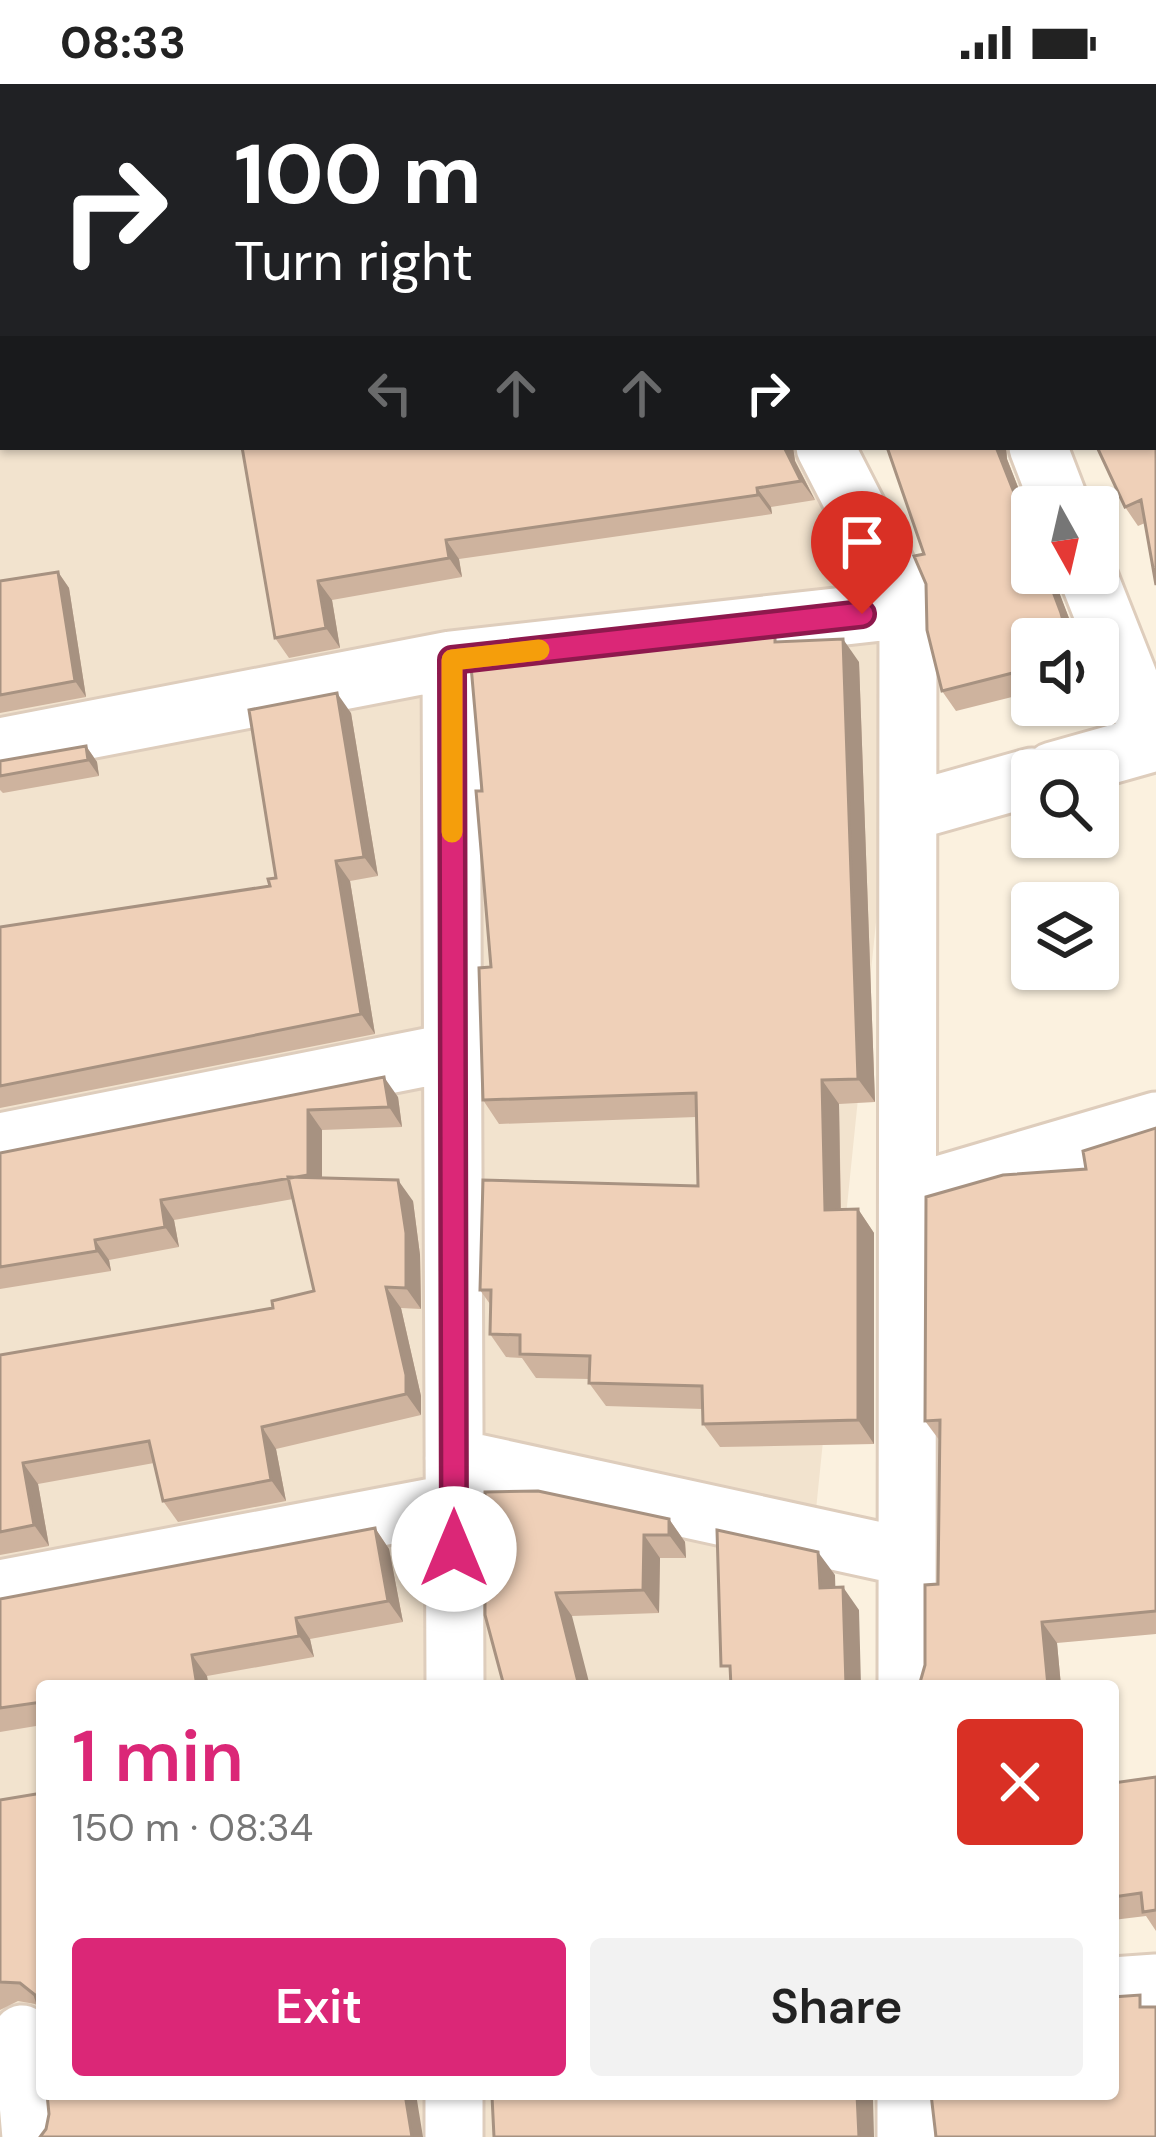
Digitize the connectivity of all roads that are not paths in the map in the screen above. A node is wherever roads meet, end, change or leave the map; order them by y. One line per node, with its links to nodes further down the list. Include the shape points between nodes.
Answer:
1 (827, 450): 5 (street)
2 (1039, 450): 3 (street)
3 (1053, 486)
4 (1095, 594): 7 (street)
5 (908, 609): 6 (street); 11 (street)
6 (452, 660): 8 (street); 12 (street)
7 (1155, 742): 9 (street)
8 (0, 747)
9 (1119, 752)
10 (1011, 783): 11 (street)
11 (908, 812): 15 (street)
12 (453, 1052): 14 (street); 16 (street)
13 (1156, 1121): 15 (street)
14 (0, 1142)
15 (908, 1194): 17 (street)
16 (454, 1480): 17 (street); 18 (street); 19 (street)
17 (907, 1557): 20 (street)
18 (0, 1589)
19 (455, 1680)
20 (907, 1680)
21 (1156, 1983): 22 (street)
22 (1119, 1986)
23 (21, 2034): 26 (street)
24 (454, 2100): 27 (street)
25 (907, 2100): 28 (street)
26 (31, 2137)
27 (454, 2137)
28 (906, 2137)

